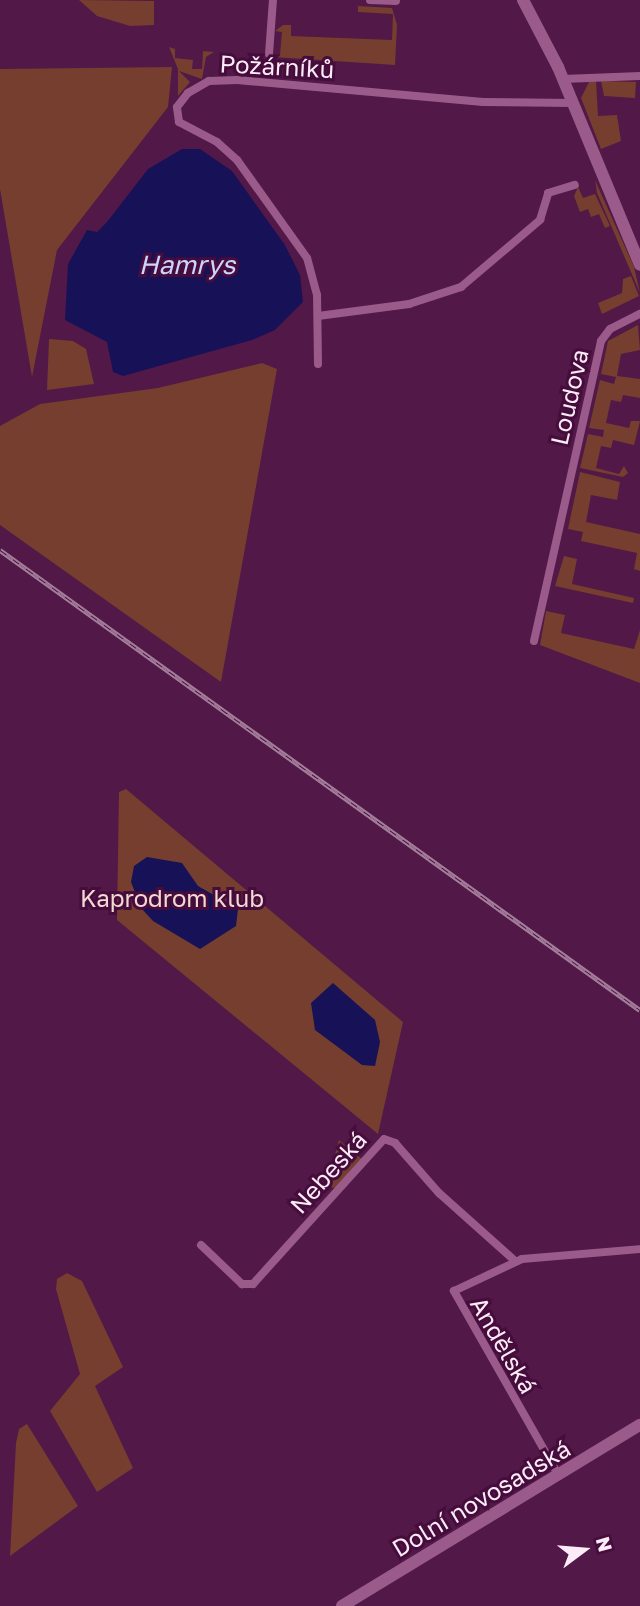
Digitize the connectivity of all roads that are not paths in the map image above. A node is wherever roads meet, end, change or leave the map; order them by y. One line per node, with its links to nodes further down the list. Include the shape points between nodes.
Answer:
1 (273, 0): 5 (street)
2 (370, 0): 4 (street)
3 (523, 0): 7 (main road)
4 (396, 1)
5 (270, 54)
6 (640, 76): 7 (street)
7 (563, 79): 8 (main road)
8 (573, 103): 10 (main road); 12 (street, Požárníků, via 482,102 237,80 194,87 177,107 179,122 223,146 259,186 307,258)
9 (575, 185): 12 (street, via 548,193 540,220 461,287 409,304)
10 (640, 265)
11 (640, 314): 14 (street, Loudova, via 610,329 601,341)
12 (318, 316): 13 (street, Požárníků)
13 (317, 364)
14 (534, 641)
15 (201, 1245): 17 (street, Nebeská, via 242,1284 253,1284 384,1139 395,1143 439,1193)
16 (640, 1249): 17 (street, Andělská)
17 (515, 1261): 19 (street, Andělská, via 456,1287 454,1296)
18 (640, 1425): 19 (main road, Dolní novosadská)
19 (559, 1476): 20 (main road, Dolní novosadská)
20 (342, 1606)

